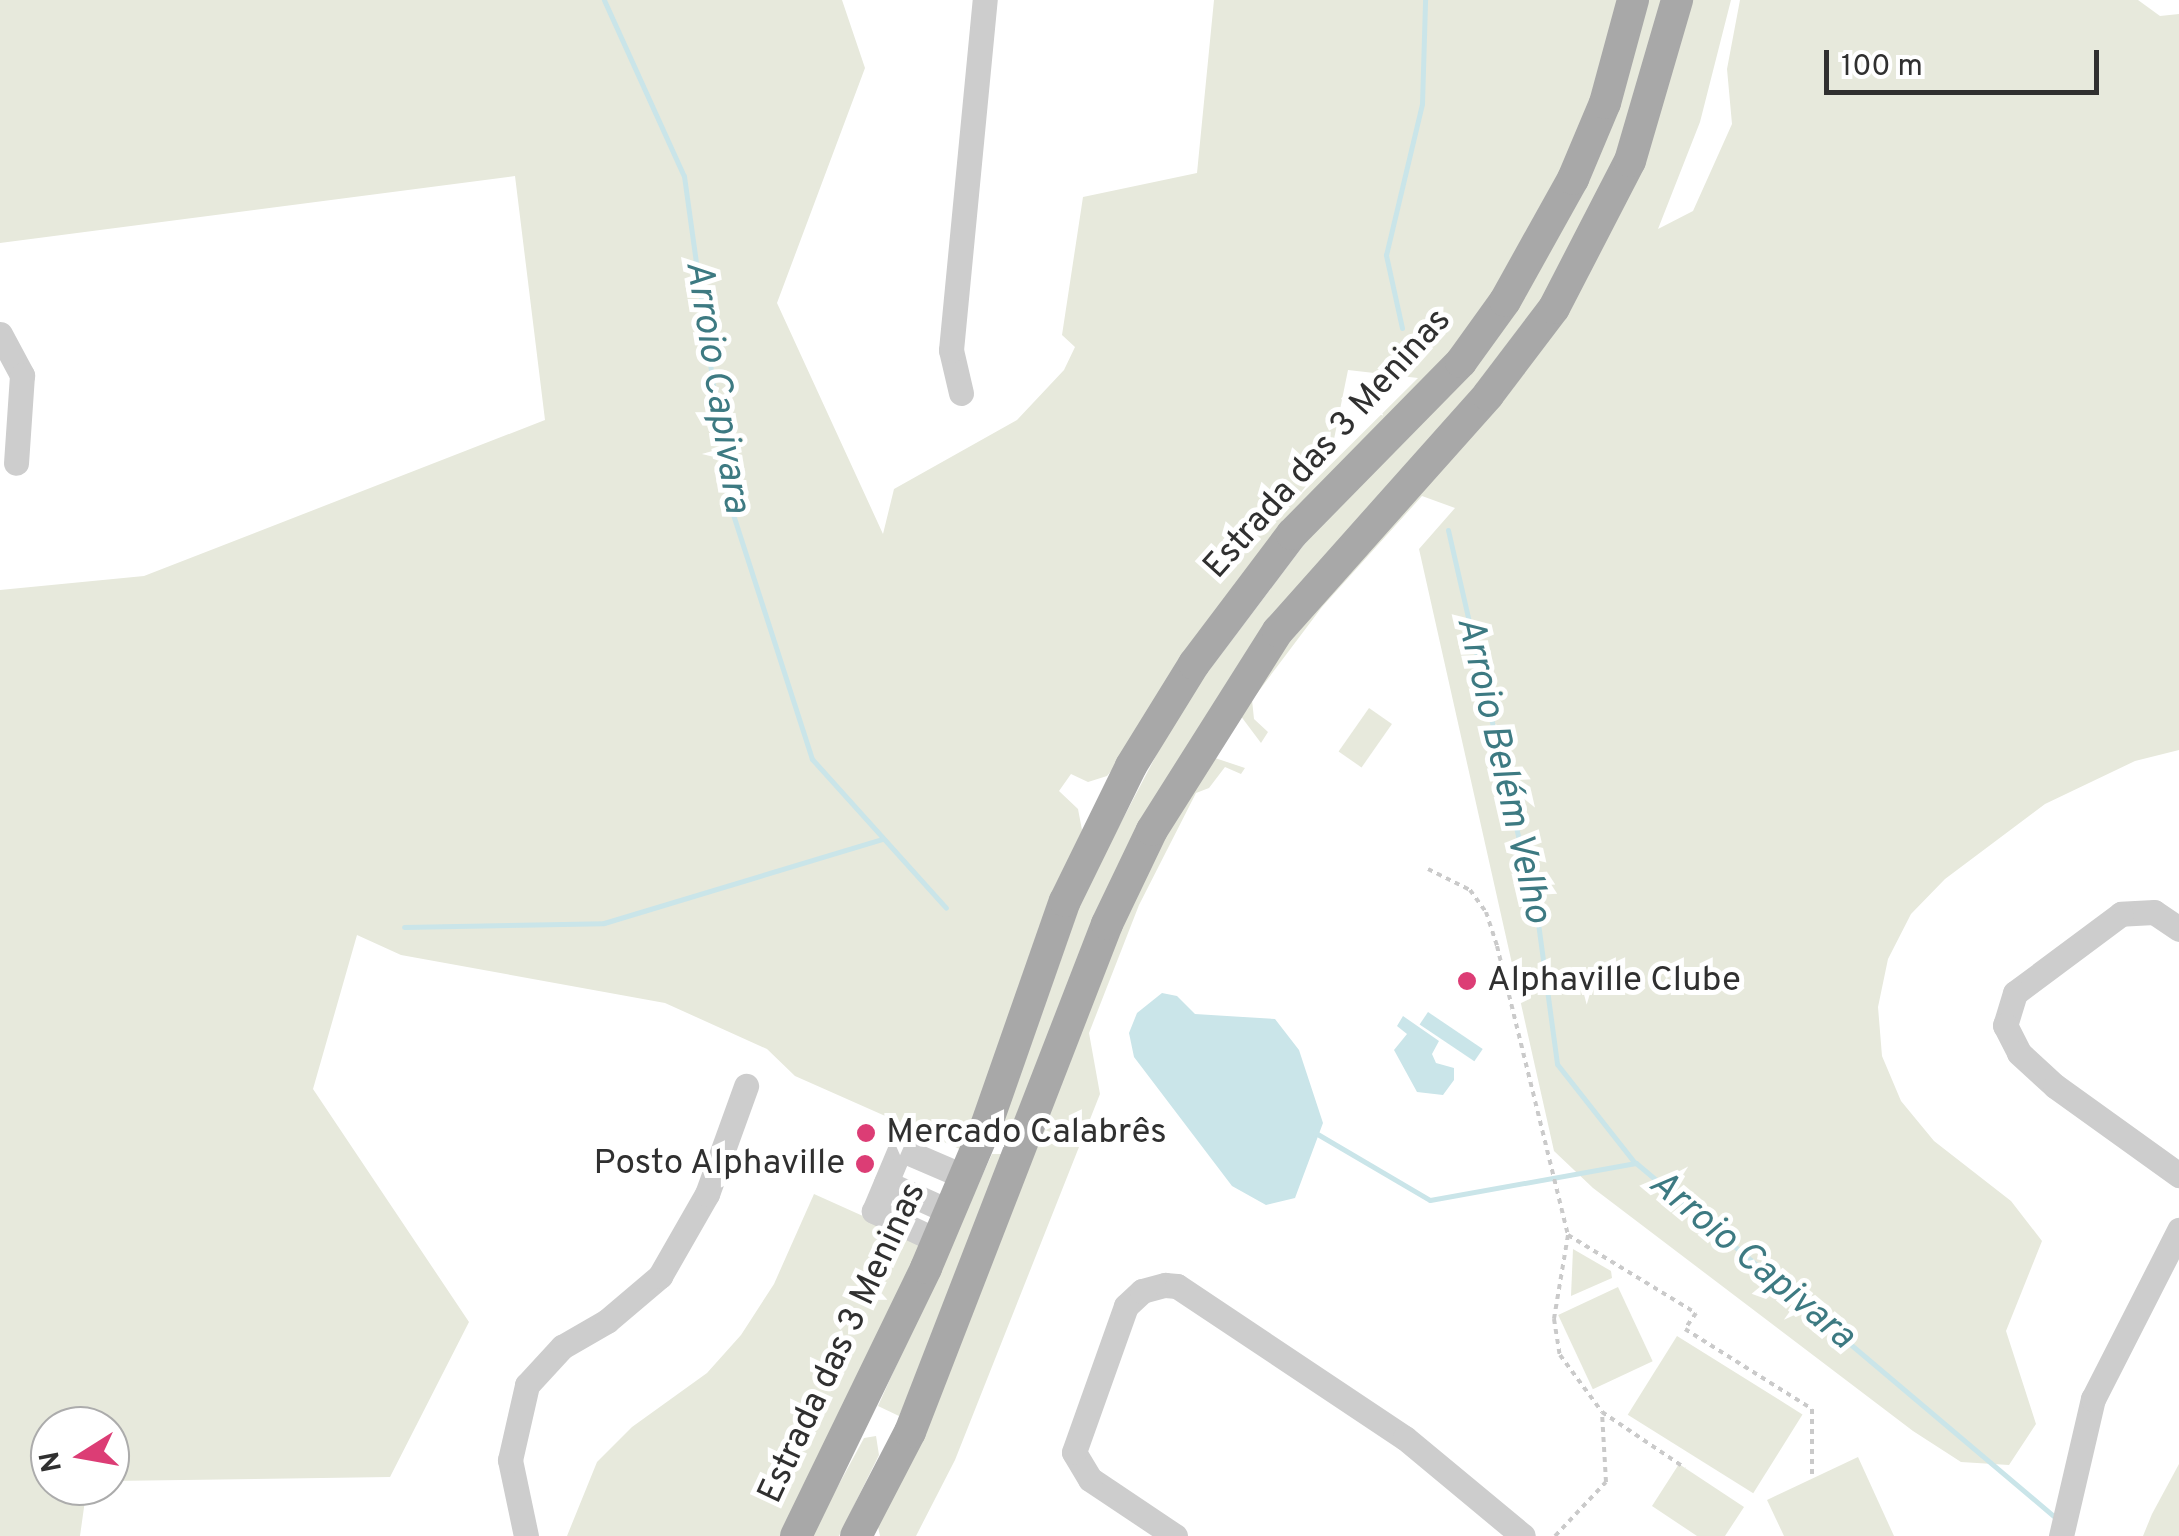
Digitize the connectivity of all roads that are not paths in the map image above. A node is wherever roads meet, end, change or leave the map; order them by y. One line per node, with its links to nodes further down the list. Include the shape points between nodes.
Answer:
1 (985, 0): 5 (street, via 952,350)
2 (1633, 0): 9 (main road, Estrada das 3 Meninas, via 1604,103 1573,180 1495,317 1450,374 1292,534 1194,664 1131,766 1065,901)
3 (1677, 0): 10 (main road, via 1630,161 1554,308 1488,395 1303,599 1228,704 1130,872)
4 (0, 334): 6 (street, via 22,375)
5 (962, 393)
6 (16, 463)
7 (2179, 929): 11 (street, via 2154,912 2121,914 2015,994 2004,1025 2019,1053 2055,1086)
8 (746, 1086): 17 (street, via 707,1194 660,1276 562,1347 527,1385 510,1460)
9 (986, 1126): 10 (main road); 12 (main road, Estrada das 3 Meninas)
10 (1025, 1140): 16 (main road)
11 (2179, 1175)
12 (965, 1177): 13 (main road, Estrada das 3 Meninas); 13 (street, via 900,1149 886,1183)
13 (944, 1226): 15 (main road, Estrada das 3 Meninas)
14 (2179, 1230): 22 (street, via 2093,1398)
15 (856, 1416): 16 (main road, via 884,1430); 18 (main road, Estrada das 3 Meninas)
16 (894, 1464): 19 (main road)
17 (526, 1536)
18 (796, 1536)
19 (856, 1536)
20 (1174, 1536): 21 (street, via 1090,1479 1074,1452 1126,1306 1142,1291 1165,1284 1404,1438)
21 (1523, 1536)
22 (2061, 1536)

